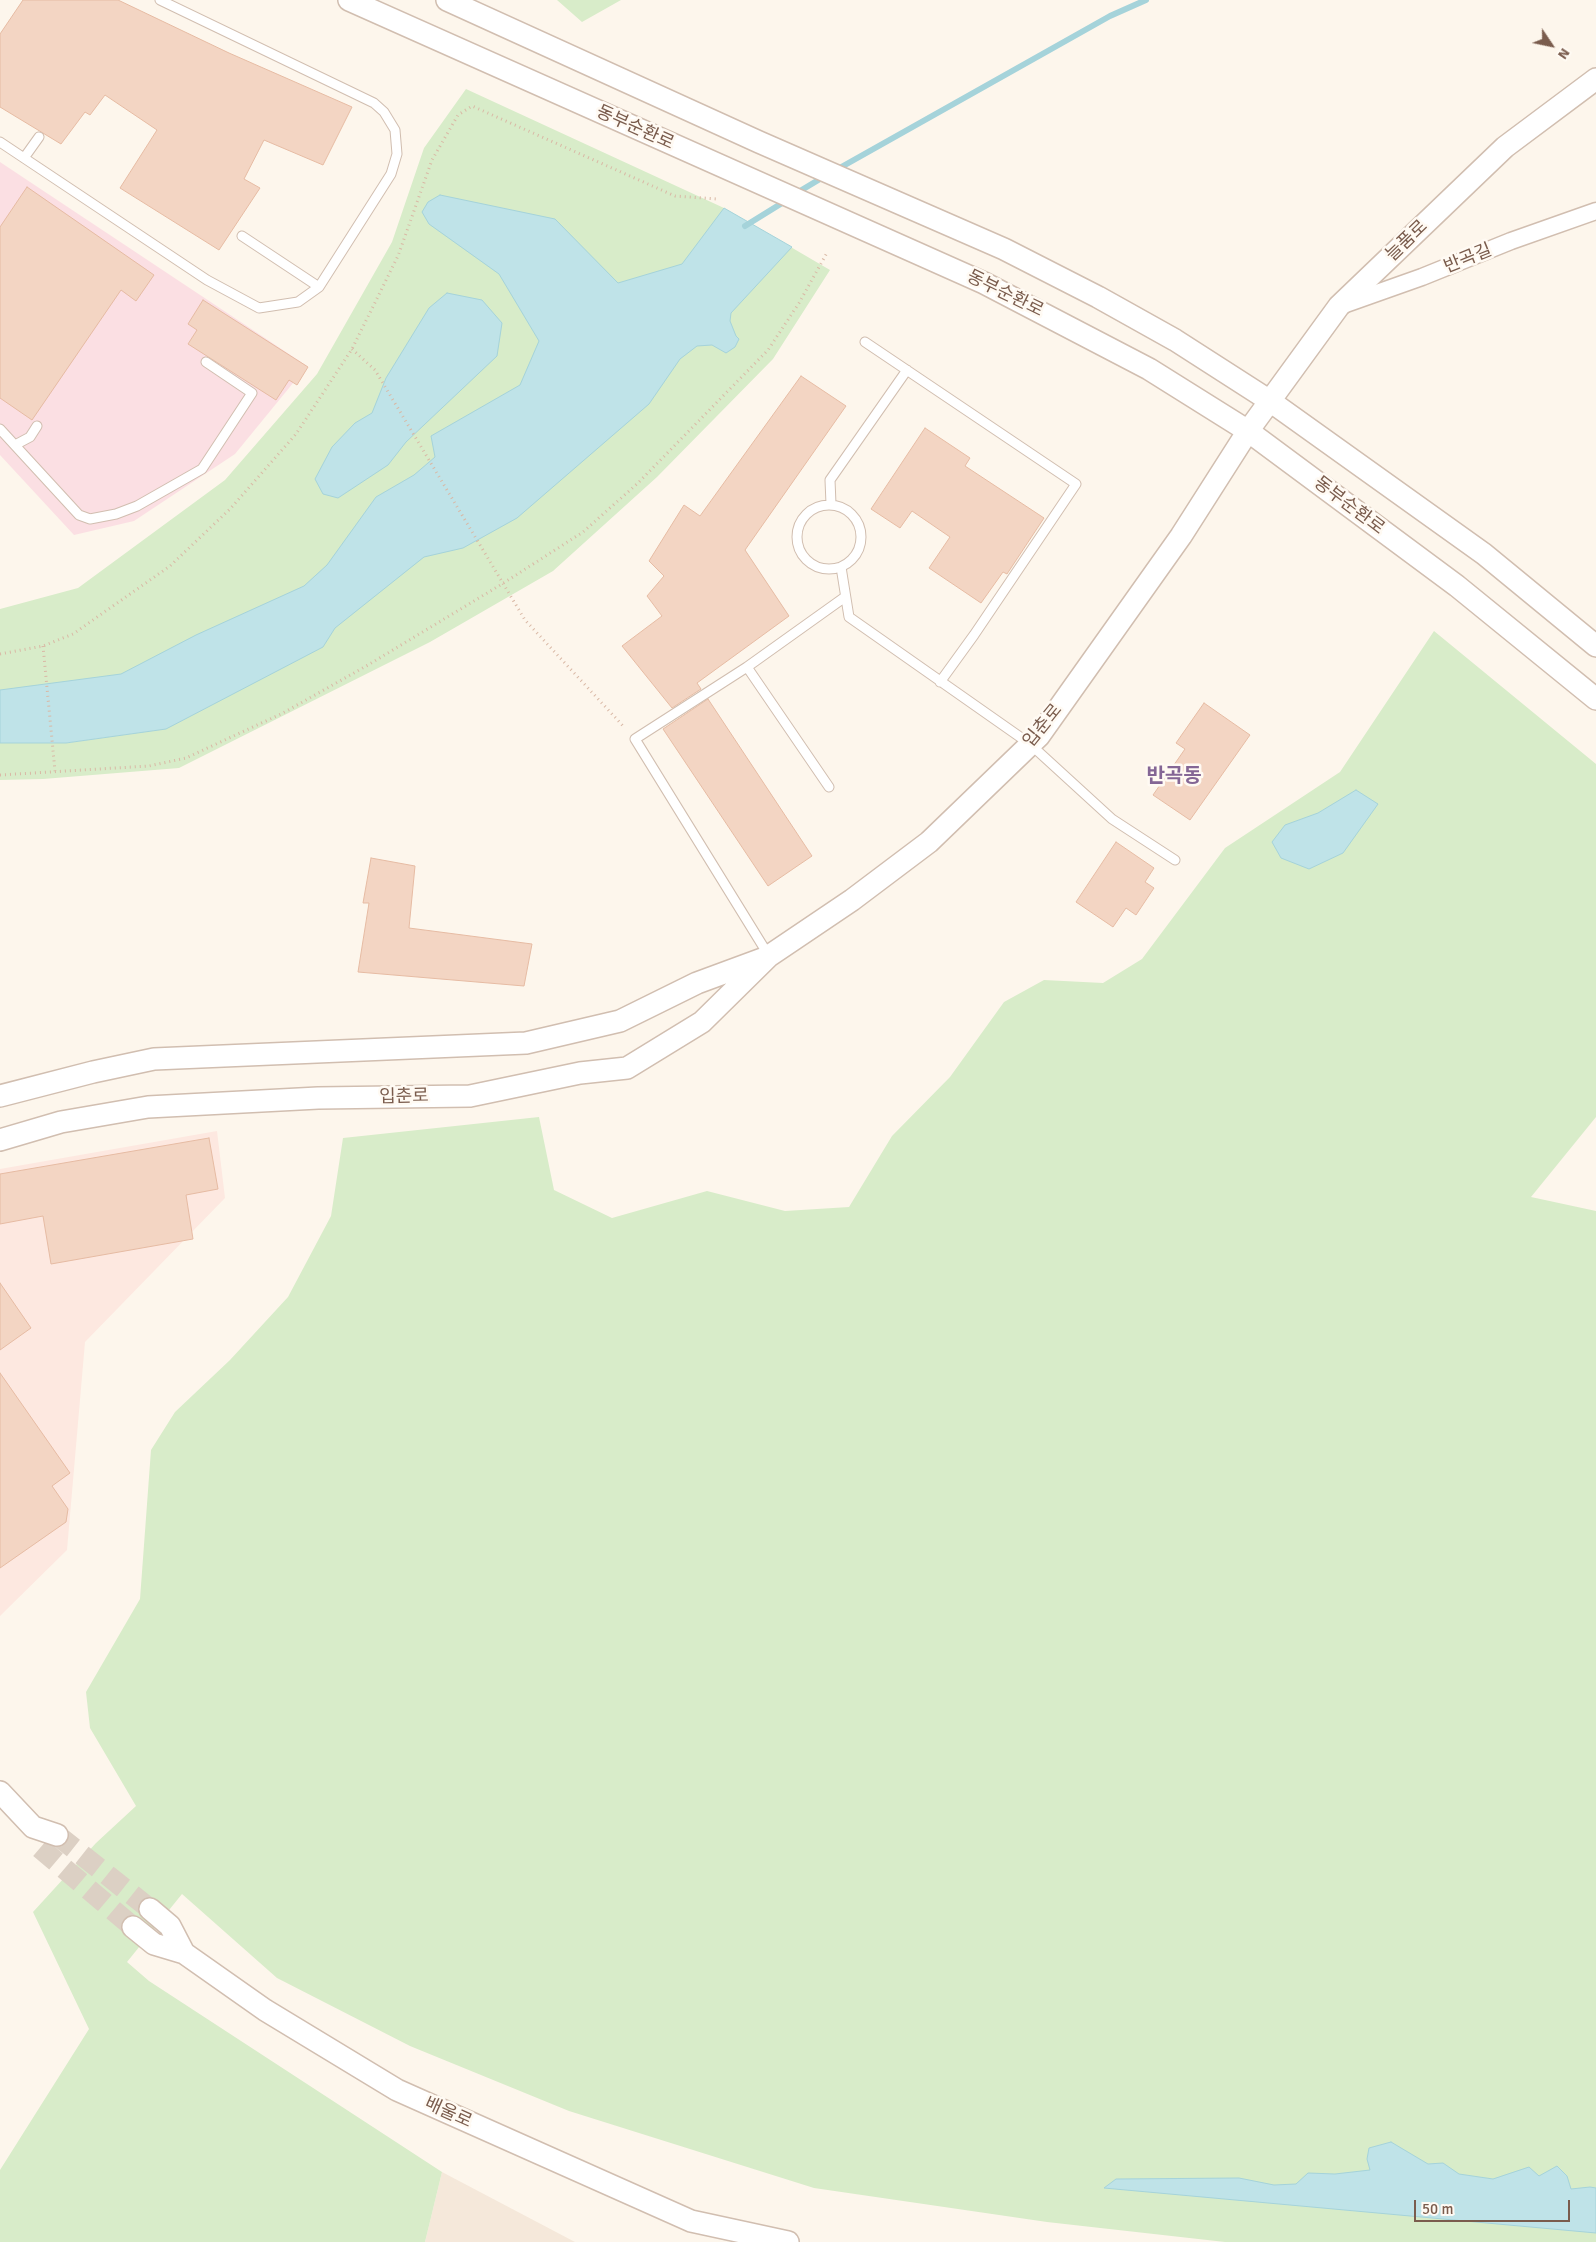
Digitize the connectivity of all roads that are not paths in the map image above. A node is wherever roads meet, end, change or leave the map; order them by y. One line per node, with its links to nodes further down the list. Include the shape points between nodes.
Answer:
1 (160, 0): 10 (lane, via 374,103 395,130 397,154 391,174)
2 (349, 0): 18 (street, 동부순환로, via 984,283 1149,369)
3 (447, 0): 15 (street, via 1004,249 1175,340)
4 (1596, 79): 11 (street, 늘품로, via 1505,147)
5 (39, 137): 7 (lane)
6 (0, 142): 7 (lane)
7 (24, 158): 10 (lane, via 207,280 259,308 298,302)
8 (1596, 211): 11 (street, 반곡길)
9 (242, 236): 10 (lane)
10 (319, 287)
11 (1339, 306): 15 (street, 늘품로)
12 (866, 342): 14 (lane)
13 (206, 362): 19 (lane, via 252,393 202,469 137,506 90,519 79,515)
14 (907, 370): 20 (lane, via 830,480); 25 (lane, via 1076,484)
15 (1270, 401): 18 (street, 늘품로); 23 (street, via 1484,554)
16 (37, 426): 19 (lane, via 30,436)
17 (0, 428): 19 (lane)
18 (1248, 431): 26 (street, 동부순환로, via 1457,586); 27 (street, 입춘로, via 1181,536 1039,736)
19 (15, 445)
20 (831, 504): 21 (lane, via 850,512 860,529 859,550); 21 (lane, via 810,510 797,528 796,540 805,559 814,566 824,569)
21 (840, 567): 22 (lane)
22 (846, 597): 24 (lane); 25 (lane, via 849,617)
23 (1596, 646)
24 (747, 667): 28 (lane); 30 (lane, via 635,739)
25 (940, 682): 27 (lane)
26 (1596, 699)
27 (1030, 744): 29 (lane, via 1112,819); 30 (street, 입춘로, via 929,842 852,900)
28 (829, 787)
29 (1175, 860)
30 (769, 956): 31 (street, 입춘로, via 697,983 620,1021 526,1043 154,1059); 32 (street, 입춘로, via 702,1022 626,1068 580,1073 470,1096 318,1098 148,1106 60,1122)
31 (0, 1096)
32 (0, 1140)
33 (0, 1792): 34 (street)
34 (33, 1827): 35 (street); 36 (street)
35 (57, 1835)
36 (40, 1848)
37 (150, 1909): 39 (street, 배울로, via 170,1926)
38 (133, 1927): 39 (street, via 154,1944)
39 (184, 1953): 40 (street, 배울로, via 265,2010 397,2090 691,2221)
40 (788, 2242)

